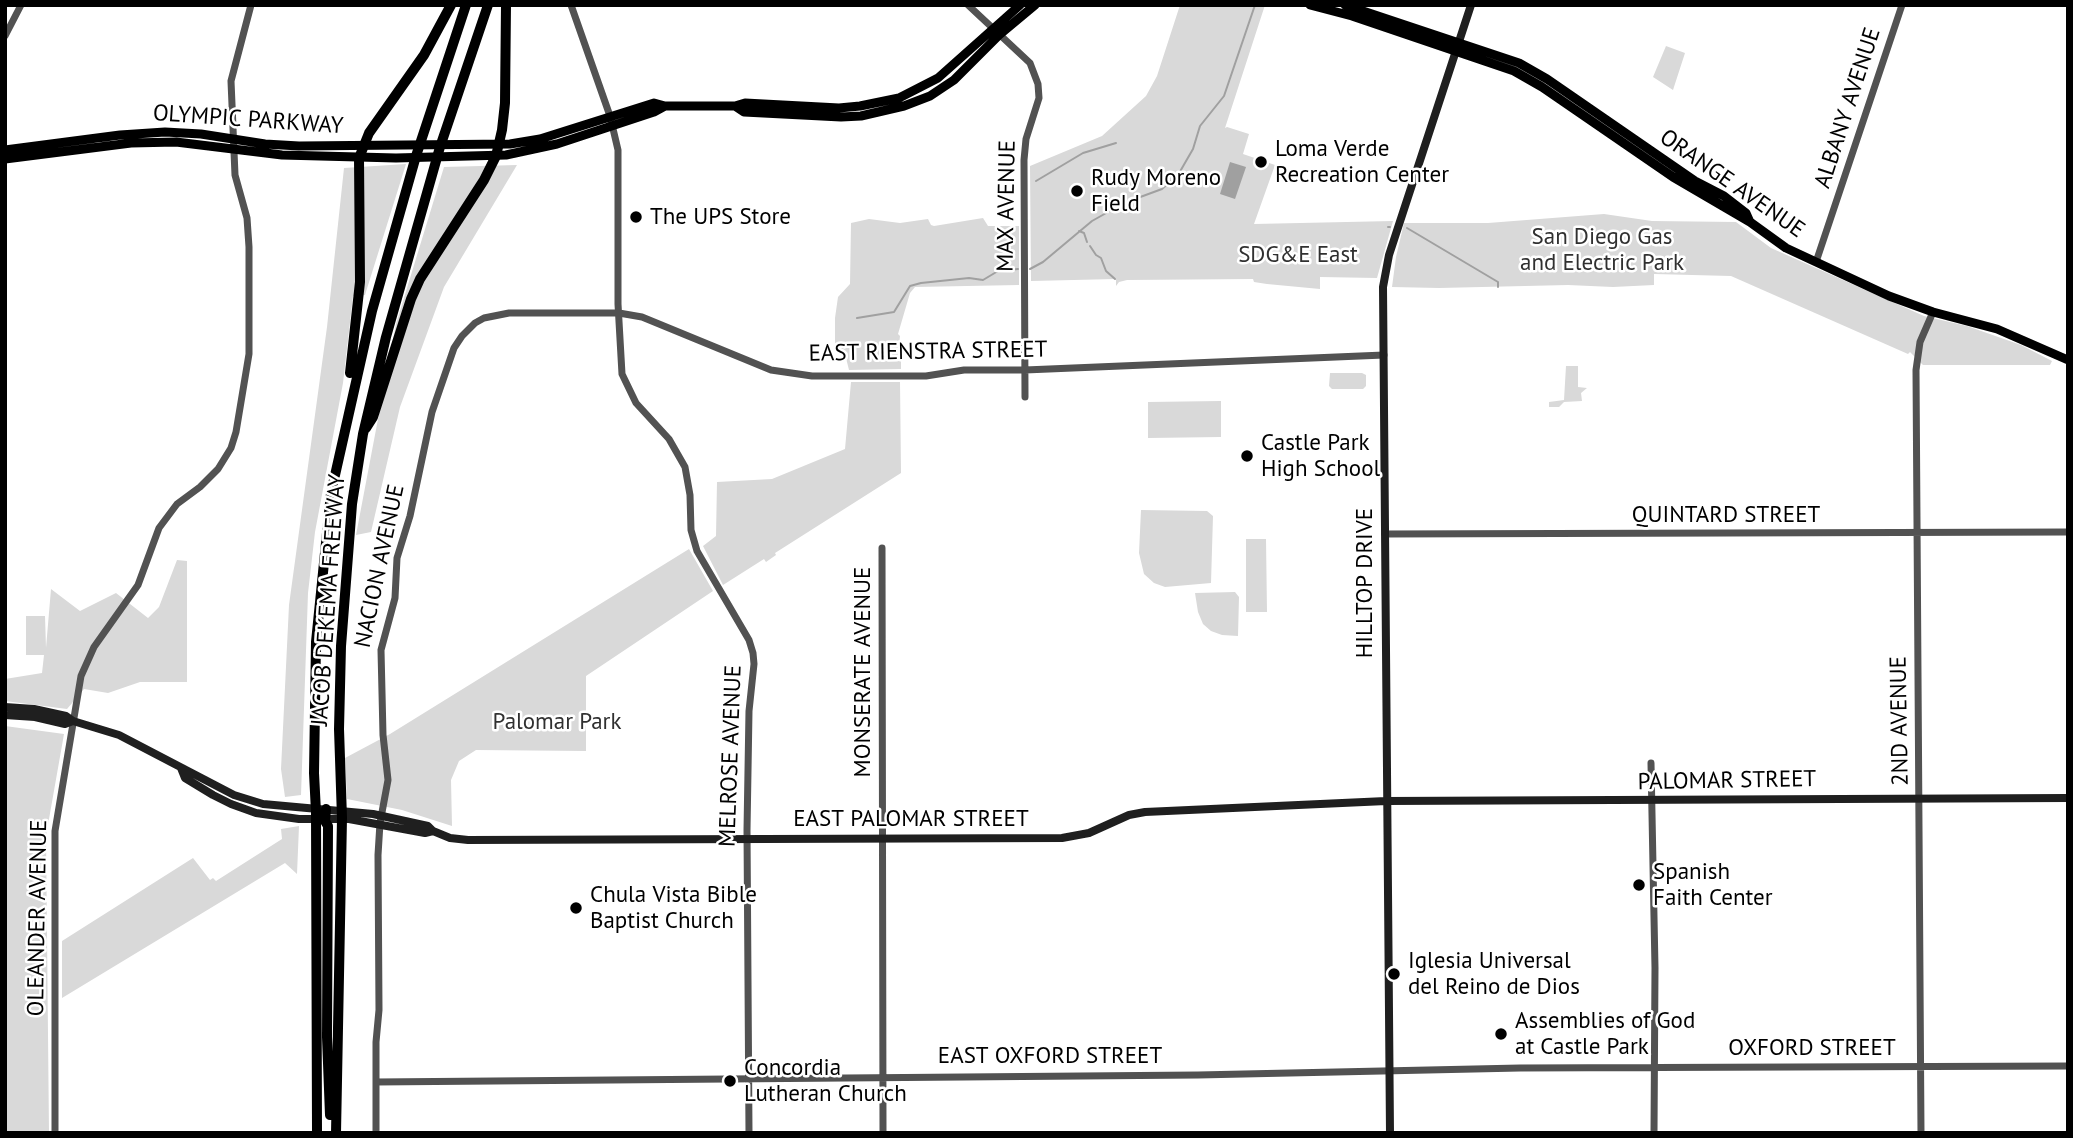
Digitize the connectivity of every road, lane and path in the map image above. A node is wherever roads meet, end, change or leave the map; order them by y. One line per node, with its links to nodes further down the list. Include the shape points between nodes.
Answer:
1 (21, 5): 16 (street)
2 (251, 5): 19 (street, OLEANDER AVENUE, via 231,81)
3 (451, 5): 21 (highway, via 424,55)
4 (466, 5): 35 (highway, JACOB DEKEMA FREEWAY, via 416,156)
5 (488, 5): 34 (highway, JACOB DEKEMA FREEWAY, via 440,147)
6 (506, 5): 20 (highway, via 505,103)
7 (570, 5): 18 (street, MELROSE AVENUE)
8 (968, 5): 15 (street, MAX AVENUE)
9 (1020, 5): 15 (main road)
10 (1035, 5): 15 (main road)
11 (1310, 5): 17 (main road, ORANGE AVENUE)
12 (1345, 5): 17 (main road, ORANGE AVENUE)
13 (1471, 5): 17 (main road, HILLTOP DRIVE)
14 (1902, 5): 26 (street, ALBANY AVENUE)
15 (996, 32): 18 (main road, via 930,83 883,102 744,112 735,106 654,103); 32 (street, MAX AVENUE, via 1030,64 1039,89 1024,160)
16 (5, 36)
17 (1457, 46): 26 (main road, ORANGE AVENUE, via 1505,57 1530,69 1674,171 1724,196 1786,248); 30 (main road, HILLTOP DRIVE, via 1389,255 1383,287)
18 (611, 121): 20 (main road); 23 (main road, via 557,144); 28 (street, MELROSE AVENUE, via 618,150)
19 (233, 143): 21 (main road, OLYMPIC PARKWAY); 22 (main road, OLYMPIC PARKWAY, via 201,134 146,133); 24 (main road, OLYMPIC PARKWAY, via 282,155); 25 (main road, OLYMPIC PARKWAY, via 131,143); 42 (street, OLEANDER AVENUE, via 249,247 249,354 236,432 218,469 177,505 159,528 133,594 87,659)
20 (499, 144): 21 (main road); 23 (highway)
21 (363, 146): 24 (highway)
22 (5, 150)
23 (495, 156): 24 (main road); 34 (highway, via 420,279)
24 (359, 158): 35 (highway, via 359,292)
25 (5, 159)
26 (1816, 262): 27 (main road, ORANGE AVENUE)
27 (1933, 312): 31 (main road, ORANGE AVENUE, via 1997,328); 37 (street, 2ND AVENUE, via 1920,342 1916,370)
28 (619, 313): 29 (street, EAST RIENSTRA STREET, via 509,313); 32 (street, EAST RIENSTRA STREET, via 642,317 786,373 926,376 964,370); 51 (street, MELROSE AVENUE, via 626,385 685,467 696,551 751,647)
29 (484, 318): 50 (street, NACION AVENUE, via 468,329 454,348 432,412 397,558 396,598 381,650 388,780)
30 (1384, 355): 32 (street, EAST RIENSTRA STREET); 38 (main road, HILLTOP DRIVE)
31 (2068, 360)
32 (1025, 370): 33 (street, MAX AVENUE)
33 (1026, 397)
34 (363, 434): 63 (highway, JACOB DEKEMA FREEWAY, via 352,504 341,646 342,844)
35 (337, 459): 62 (highway, JACOB DEKEMA FREEWAY, via 316,642)
36 (2068, 532): 37 (street, QUINTARD STREET)
37 (1918, 533): 38 (street, QUINTARD STREET); 45 (street, 2ND AVENUE)
38 (1385, 534): 47 (main road, HILLTOP DRIVE)
39 (882, 548): 52 (street, MONSERATE AVENUE)
40 (5, 707): 42 (main road, EAST PALOMAR STREET, via 34,709)
41 (5, 715): 42 (main road, EAST PALOMAR STREET, via 65,724)
42 (73, 721): 44 (main road, EAST PALOMAR STREET, via 119,735); 61 (street, OLEANDER AVENUE, via 55,831)
43 (1651, 763): 48 (street)
44 (181, 768): 49 (main road, EAST PALOMAR STREET, via 234,795); 49 (main road, EAST PALOMAR STREET, via 186,778 256,814 299,819)
45 (1920, 799): 46 (main road, PALOMAR STREET); 48 (main road, PALOMAR STREET); 54 (street, 2ND AVENUE)
46 (2068, 799)
47 (1386, 801): 48 (main road, PALOMAR STREET); 52 (main road, EAST PALOMAR STREET, via 1145,812 1062,838); 57 (main road, HILLTOP DRIVE)
48 (1650, 802): 56 (street)
49 (326, 816): 50 (main road, EAST PALOMAR STREET); 53 (highway, via 322,826)
50 (381, 820): 51 (main road, EAST PALOMAR STREET, via 428,826 450,838 468,840); 60 (street, NACION AVENUE)
51 (747, 838): 52 (main road, EAST PALOMAR STREET); 59 (street, MELROSE AVENUE)
52 (883, 838): 58 (street, MONSERATE AVENUE)
53 (324, 885): 62 (highway); 63 (highway)
54 (1921, 1066): 55 (street, OXFORD STREET); 56 (street, OXFORD STREET); 69 (street, 2ND AVENUE)
55 (2068, 1066)
56 (1653, 1068): 57 (street, OXFORD STREET); 68 (street)
57 (1389, 1070): 58 (street, EAST OXFORD STREET); 67 (main road, HILLTOP DRIVE)
58 (884, 1077): 59 (street, EAST OXFORD STREET); 66 (street, MONSERATE AVENUE)
59 (749, 1078): 60 (street, EAST OXFORD STREET); 65 (street, MELROSE AVENUE)
60 (376, 1082): 64 (street, NACION AVENUE)
61 (55, 1133)
62 (318, 1133)
63 (334, 1133)
64 (376, 1133)
65 (749, 1133)
66 (883, 1133)
67 (1390, 1133)
68 (1654, 1133)
69 (1921, 1133)

